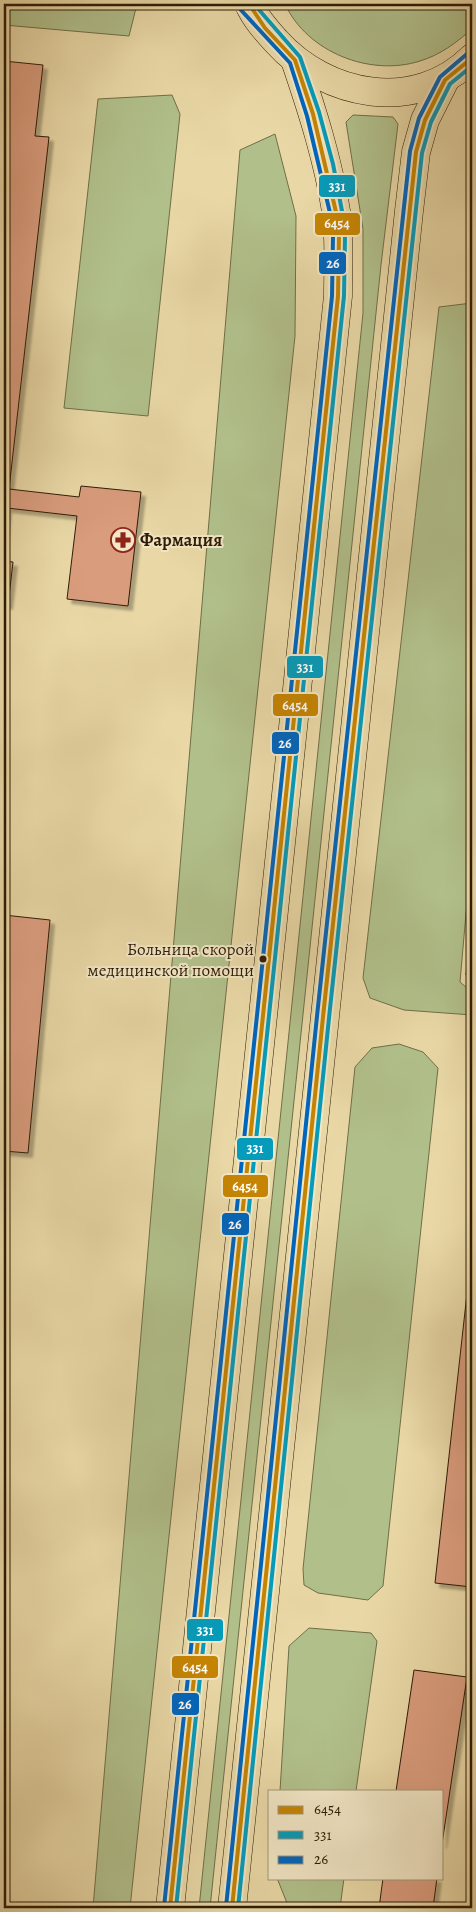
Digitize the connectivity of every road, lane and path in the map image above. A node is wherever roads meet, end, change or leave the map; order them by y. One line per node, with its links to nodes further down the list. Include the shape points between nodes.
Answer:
1 (248, 6): 3 (main road)
2 (472, 58): 4 (main road)
3 (295, 60): 4 (main road, via 335,84 358,91 417,90); 5 (main road, via 328,166 339,236 338,296)
4 (445, 80): 6 (main road, via 425,120 416,152 409,211)
5 (170, 1908)
6 (232, 1908)

